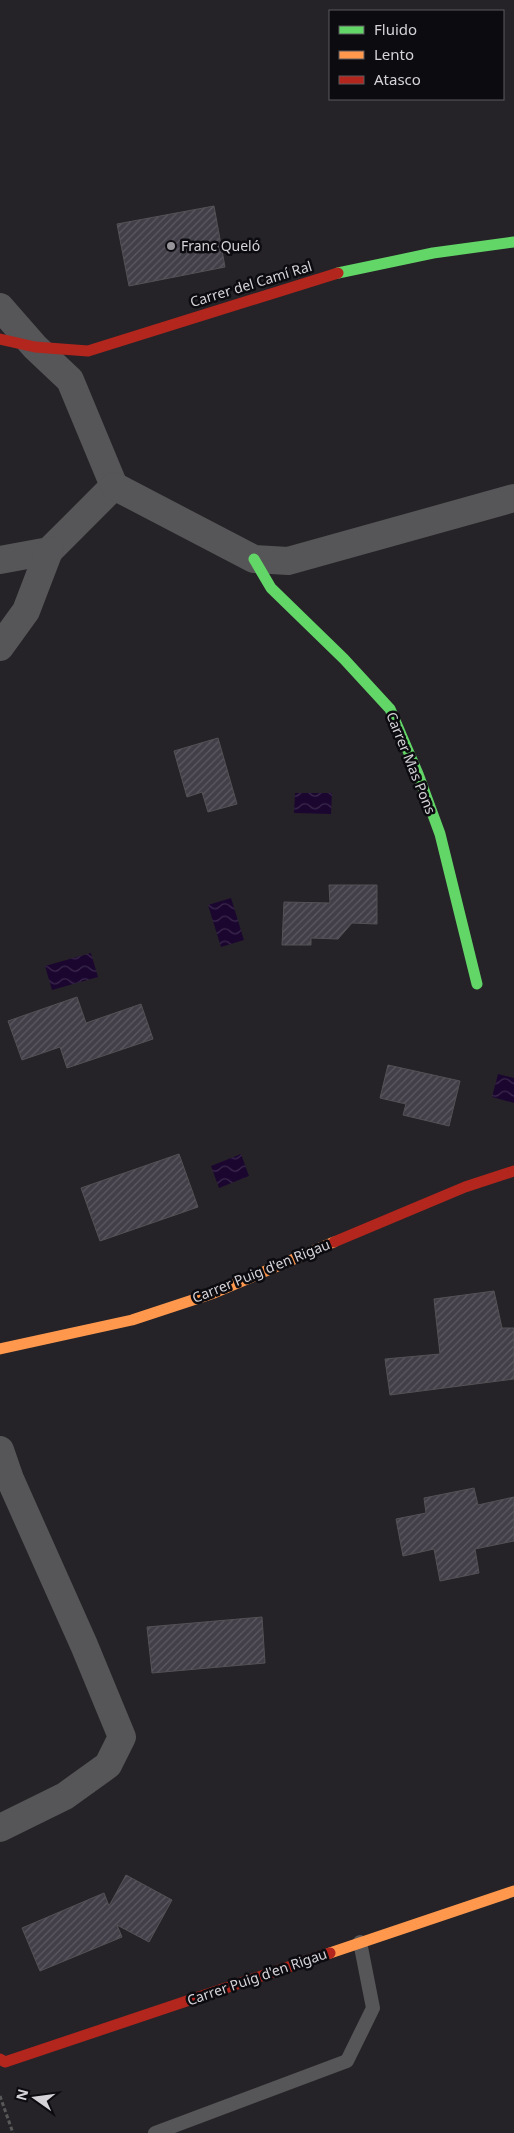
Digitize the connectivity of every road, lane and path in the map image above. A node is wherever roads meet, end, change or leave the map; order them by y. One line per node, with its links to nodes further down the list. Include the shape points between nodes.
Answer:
1 (514, 242): 4 (street, Carrer del Camí Ral, via 433,253 342,272 88,351)
2 (0, 307): 4 (street)
3 (0, 339): 4 (street, Carrer del Camí Ral)
4 (35, 347): 5 (street, via 70,380)
5 (114, 486): 7 (street); 9 (street)
6 (514, 498): 9 (street, via 288,561)
7 (49, 551): 8 (street); 10 (street, via 26,611)
8 (0, 560)
9 (254, 560): 11 (street, Carrer Mas Pons, via 271,588 390,709 440,834)
10 (0, 647)
11 (476, 984)
12 (514, 1171): 13 (street, Carrer Puig d'en Rigau, via 466,1187 214,1293 132,1320)
13 (0, 1349)
14 (0, 1450): 15 (street, via 122,1737 108,1765 65,1796)
15 (0, 1828)
16 (514, 1891): 17 (street, Carrer Puig d'en Rigau)
17 (360, 1942): 18 (street, Carrer Puig d'en Rigau, via 5,2062); 21 (lane, via 373,2008 347,2061)
18 (0, 2059)
19 (0, 2096): 20 (path)
20 (13, 2133)
21 (155, 2133)

